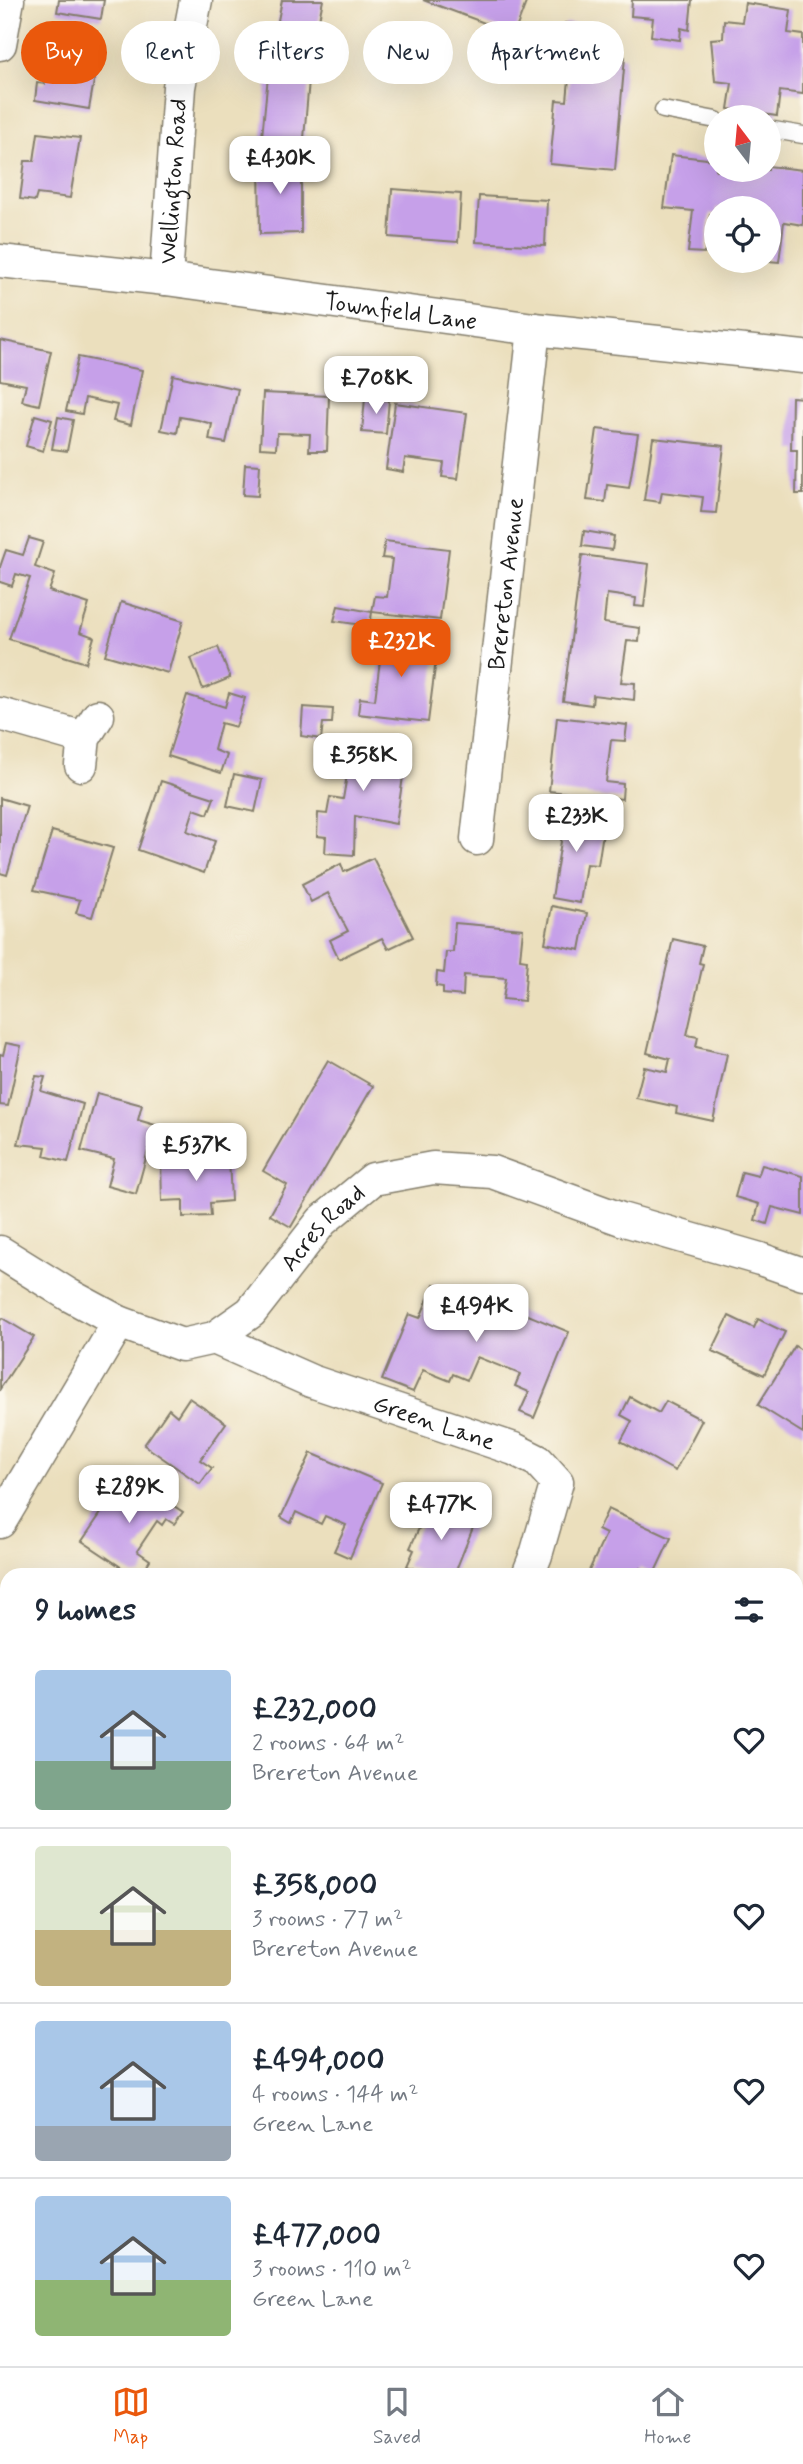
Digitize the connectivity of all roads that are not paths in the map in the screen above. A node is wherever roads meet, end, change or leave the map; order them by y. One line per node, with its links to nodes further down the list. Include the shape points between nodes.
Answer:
1 (8, 0): 3 (street)
2 (196, 0): 9 (street, Wellington Road, via 179,87)
3 (0, 44)
4 (663, 110): 5 (lane)
5 (704, 118)
6 (781, 131): 7 (lane)
7 (803, 135)
8 (0, 261): 9 (street, Townfield Lane)
9 (166, 279): 10 (street, Townfield Lane)
10 (534, 329): 11 (street, Townfield Lane); 14 (street, Brereton Avenue)
11 (803, 358)
12 (0, 714): 13 (street)
13 (88, 740)
14 (477, 839)
15 (0, 1252): 17 (street, Acres Road)
16 (803, 1274): 18 (street, Acres Road, via 621,1219 492,1172 433,1168 373,1179 322,1220 251,1312)
17 (119, 1322): 18 (street, Acres Road, via 182,1345); 19 (street)
18 (214, 1338): 20 (street, Green Lane, via 311,1381 514,1448 538,1461 557,1482)
19 (0, 1522)
20 (531, 1568)

